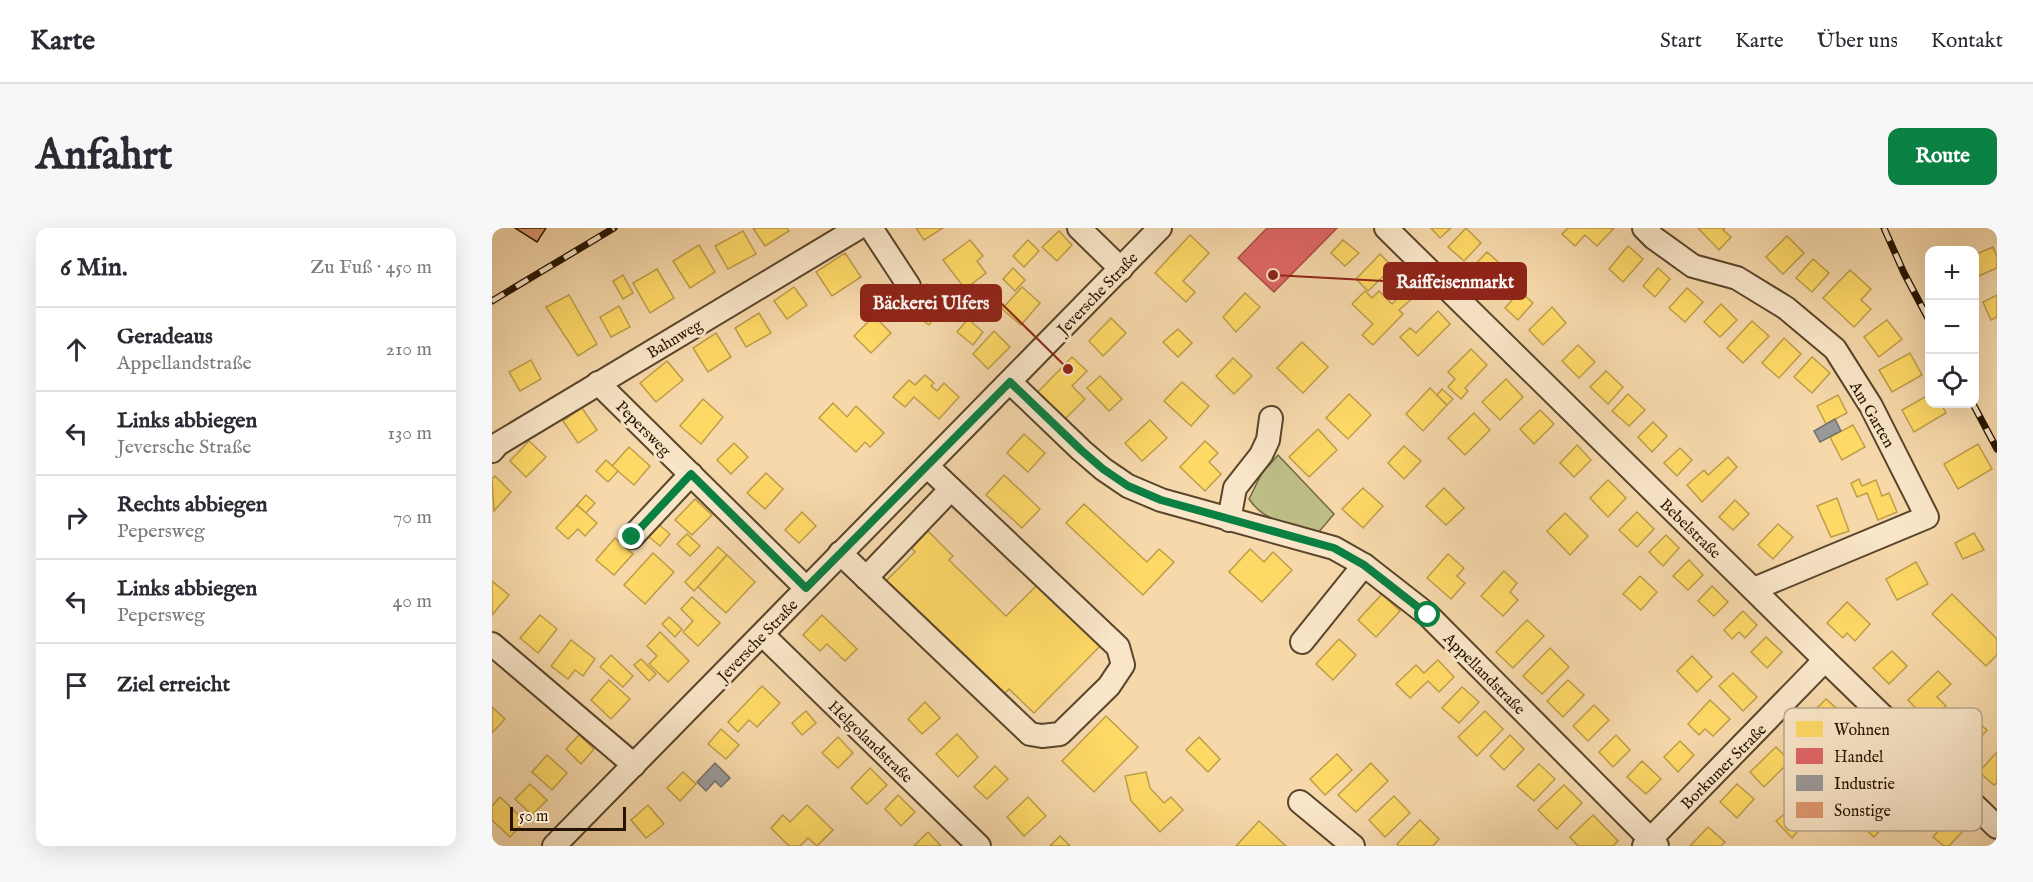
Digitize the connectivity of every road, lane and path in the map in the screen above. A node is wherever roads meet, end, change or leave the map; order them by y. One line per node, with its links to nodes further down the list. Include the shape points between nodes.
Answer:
1 (858, 228): 10 (street, Bahnweg)
2 (871, 228): 8 (street)
3 (1079, 228): 7 (street)
4 (1160, 228): 7 (street, Jeversche Straße)
5 (1386, 228): 24 (street, Bebelstraße)
6 (1644, 228): 24 (street, Am Garten, via 1693,266 1737,278 1786,308 1835,349 1871,406 1927,517)
7 (1120, 269): 9 (street, Jeversche Straße)
8 (909, 286)
9 (1010, 382): 13 (street, Jeversche Straße); 17 (street, Appellandstraße, via 1081,450 1128,486)
10 (598, 383): 12 (street, Bahnweg); 14 (street, Pepersweg)
11 (1270, 418): 17 (street, via 1268,440 1235,488)
12 (492, 451)
13 (927, 466): 15 (street); 16 (street, Jeversche Straße)
14 (691, 474): 19 (street); 23 (street, Pepersweg)
15 (951, 489): 18 (street); 22 (street, via 1118,647 1123,665 1109,686 1060,734 1030,734)
16 (888, 506): 18 (street); 20 (street, Jeversche Straße)
17 (1229, 520): 21 (street, Appellandstraße, via 1334,548)
18 (912, 530): 22 (street)
19 (632, 537)
20 (840, 553): 22 (street); 23 (street, Jeversche Straße)
21 (1364, 565): 26 (street); 34 (street, Appellandstraße, via 1428,615)
22 (866, 578)
23 (806, 588): 25 (street, Jeversche Straße)
24 (1754, 589): 28 (street, Bebelstraße)
25 (763, 635): 30 (street, Jeversche Straße); 36 (street, Helgolandstraße)
26 (1302, 642)
27 (496, 657): 30 (street)
28 (1825, 660): 29 (street, Bebelstraße); 34 (street, Borkumer Straße)
29 (1875, 708)
30 (634, 765): 35 (street, Jeversche Straße)
31 (1300, 802): 37 (street)
32 (1982, 812): 33 (street, Bebelstraße)
33 (1997, 826)
34 (1650, 844)
35 (554, 846)
36 (979, 846)
37 (1353, 846)

